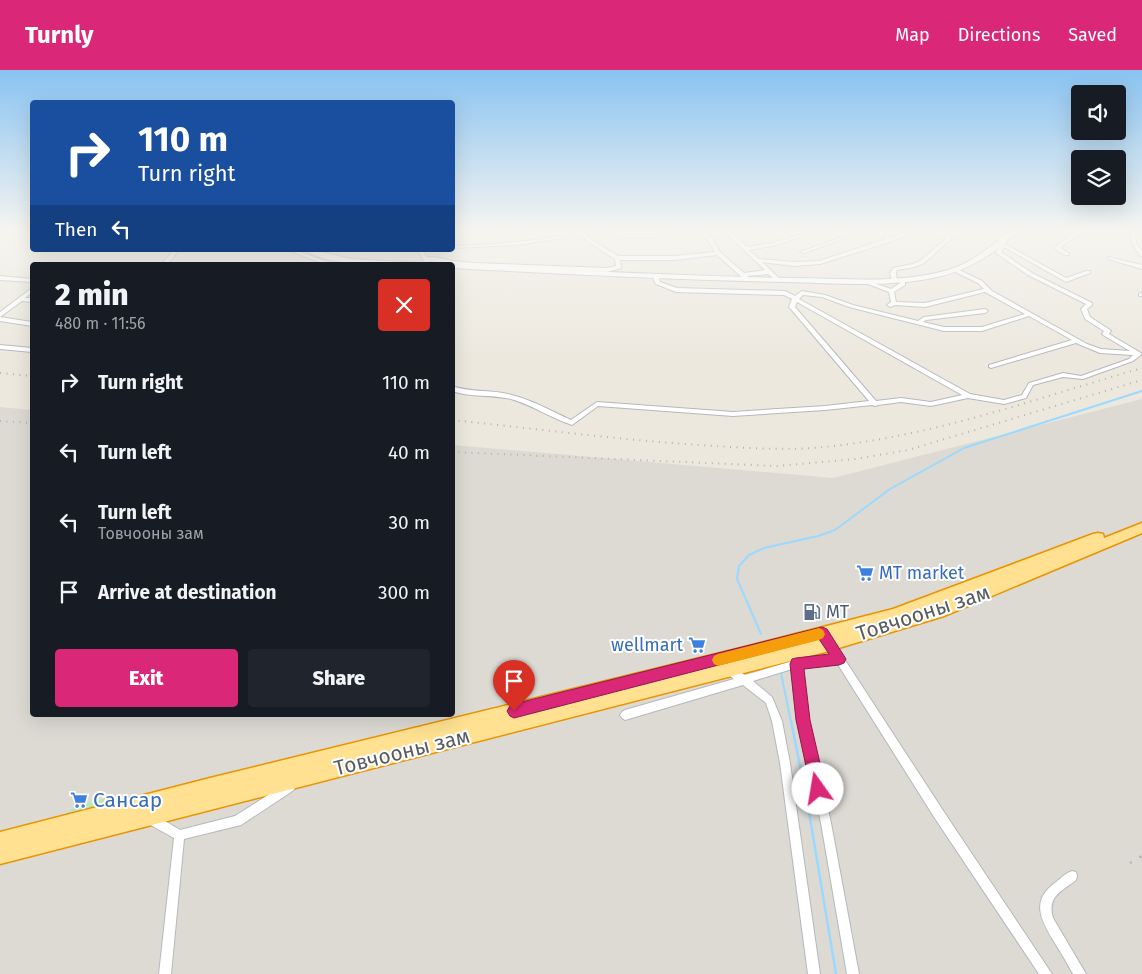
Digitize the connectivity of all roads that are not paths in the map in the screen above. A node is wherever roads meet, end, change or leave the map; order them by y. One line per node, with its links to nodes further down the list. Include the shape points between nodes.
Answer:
1 (627, 273): 11 (main road)
2 (742, 273): 12 (street)
3 (757, 273): 12 (street)
4 (770, 273): 14 (street)
5 (893, 273): 16 (street)
6 (938, 273): 17 (main road)
7 (962, 273): 20 (street, via 980,282)
8 (1029, 273): 36 (street, via 1090,304 1084,309 1087,318 1108,331 1105,334)
9 (1055, 273): 10 (street, via 1066,280)
10 (1085, 273)
11 (660, 276): 12 (main road); 23 (street, via 656,279 658,283 676,290 784,293)
12 (746, 277): 14 (main road)
13 (0, 278): 18 (street)
14 (778, 280): 15 (main road)
15 (862, 280): 16 (main road); 19 (street)
16 (894, 280): 17 (main road)
17 (903, 280): 19 (street, via 903,284)
18 (30, 281)
19 (891, 291): 25 (street)
20 (989, 291): 25 (street, via 925,305); 28 (street)
21 (30, 292): 22 (street)
22 (22, 299): 24 (street); 29 (street)
23 (795, 299): 27 (street, via 805,292); 39 (street); 40 (street, via 792,308)
24 (30, 300)
25 (894, 303): 27 (street, via 890,304)
26 (985, 311): 31 (street)
27 (890, 314): 31 (street)
28 (1028, 315): 31 (street, via 982,329 944,329); 33 (street)
29 (0, 316)
30 (0, 319): 32 (street)
31 (920, 322)
32 (30, 324)
33 (1075, 341): 36 (street, via 1100,351); 37 (street)
34 (0, 346): 35 (street)
35 (30, 350)
36 (1140, 354): 39 (street, via 1081,378 1062,376 1031,384 1024,397 1004,402)
37 (991, 366)
38 (455, 390): 40 (street, via 523,401 572,423 596,404 732,414)
39 (968, 396): 40 (street, via 931,404 901,400)
40 (875, 404)
41 (1142, 519): 43 (highway, Товчооны зам, via 930,603)
42 (1142, 528): 43 (highway, Товчооны зам, via 939,612)
43 (826, 638): 44 (street); 46 (highway, Товчооны зам); 52 (highway, Товчооны зам, via 210,786)
44 (839, 659): 45 (street); 58 (street)
45 (796, 664): 47 (street); 57 (street, via 803,720 826,823)
46 (727, 669): 47 (street); 49 (highway, Товчооны зам)
47 (744, 680): 48 (street); 56 (street, via 769,700 777,721)
48 (625, 715)
49 (307, 775): 50 (highway, Товчооны зам); 51 (street, via 237,821)
50 (147, 817): 51 (street); 53 (highway, Товчооны зам)
51 (179, 835): 55 (street)
52 (0, 841)
53 (0, 855)
54 (1072, 876): 59 (street, via 1048,896 1045,911)
55 (165, 974)
56 (814, 974)
57 (853, 974)
58 (1046, 974)
59 (1080, 974)

